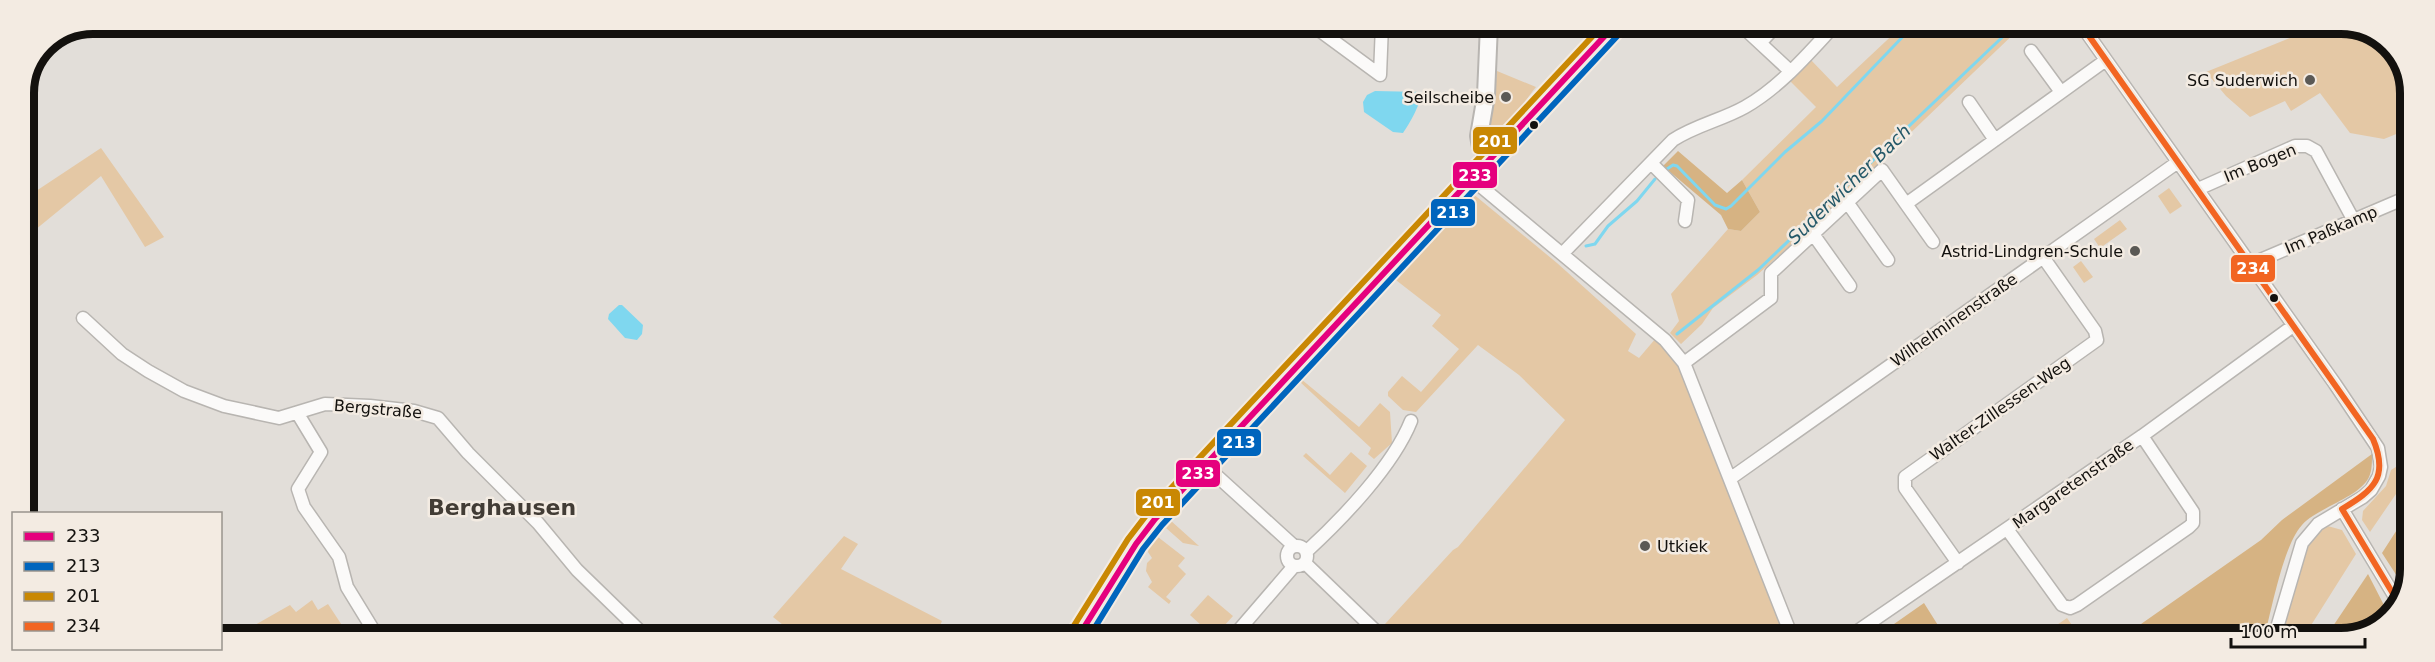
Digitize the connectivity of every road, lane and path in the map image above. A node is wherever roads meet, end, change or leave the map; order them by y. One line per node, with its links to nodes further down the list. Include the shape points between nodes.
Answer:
1 (1324, 34): 2 (street, via 1380,75)
2 (1382, 34)
3 (1489, 34): 16 (main road, via 1486,95 1479,136)
4 (1606, 34): 16 (street)
5 (1750, 34): 9 (street)
6 (1768, 34): 9 (street)
7 (1826, 34): 12 (street)
8 (2088, 34): 11 (street)
9 (1760, 43): 12 (street)
10 (2031, 51): 13 (street)
11 (2106, 60): 13 (street); 17 (street)
12 (1790, 71): 18 (street, via 1746,106 1673,140)
13 (2061, 92): 15 (street)
14 (1969, 102): 15 (street)
15 (1995, 140): 23 (street)
16 (1489, 159): 19 (main road)
17 (2178, 162): 20 (street); 29 (street, Wilhelminenstraße)
18 (1651, 163): 24 (street, via 1688,200); 28 (street)
19 (1472, 179): 28 (street); 39 (main road)
20 (2198, 189): 25 (street, Im Bogen, via 2295,146 2307,146 2316,151); 31 (street)
21 (2400, 200): 25 (street, Im Paßkamp)
22 (1846, 202): 23 (street, via 1882,170); 26 (street); 30 (street)
23 (1906, 204): 27 (street)
24 (1685, 221)
25 (2354, 221): 31 (street, Im Paßkamp)
26 (1813, 234): 32 (street); 35 (street, via 1771,273 1771,298)
27 (1934, 242)
28 (1562, 254): 35 (street, via 1665,340)
29 (2043, 257): 40 (street, Wilhelminenstraße); 45 (street, Walter-Zillessen-Weg, via 2095,331 2097,340 1905,477 1905,488)
30 (1888, 260)
31 (2251, 264): 34 (street)
32 (1850, 286)
33 (83, 318): 36 (street, Bergstraße, via 122,354 184,391 260,416)
34 (2293, 326): 38 (street, Margaretenstraße); 41 (street, via 2373,439 2381,458 2379,476 2371,490)
35 (1684, 363): 40 (street)
36 (298, 414): 47 (street, via 321,452 298,489 304,507 339,558 347,587); 48 (street, Bergstraße, via 325,404 414,411 438,418 577,570)
37 (1411, 421): 44 (street, via 1394,455)
38 (2142, 436): 42 (street, Margaretenstraße); 42 (street, via 2193,512 2193,522 2077,605 2062,605)
39 (1206, 466): 43 (street); 49 (main road, via 1136,544)
40 (1731, 478): 52 (street)
41 (2342, 509): 46 (street); 54 (street, via 2312,529 2302,543)
42 (2007, 528): 45 (street, Margaretenstraße)
43 (1294, 546): 44 (street, via 1300,546); 44 (street, via 1287,556 1289,562)
44 (1302, 560): 50 (street); 51 (street)
45 (1958, 563): 53 (street, Margaretenstraße)
46 (2394, 595)
47 (371, 627)
48 (636, 627)
49 (1084, 627)
50 (1242, 627)
51 (1372, 627)
52 (1788, 627)
53 (1866, 627)
54 (2277, 627)

